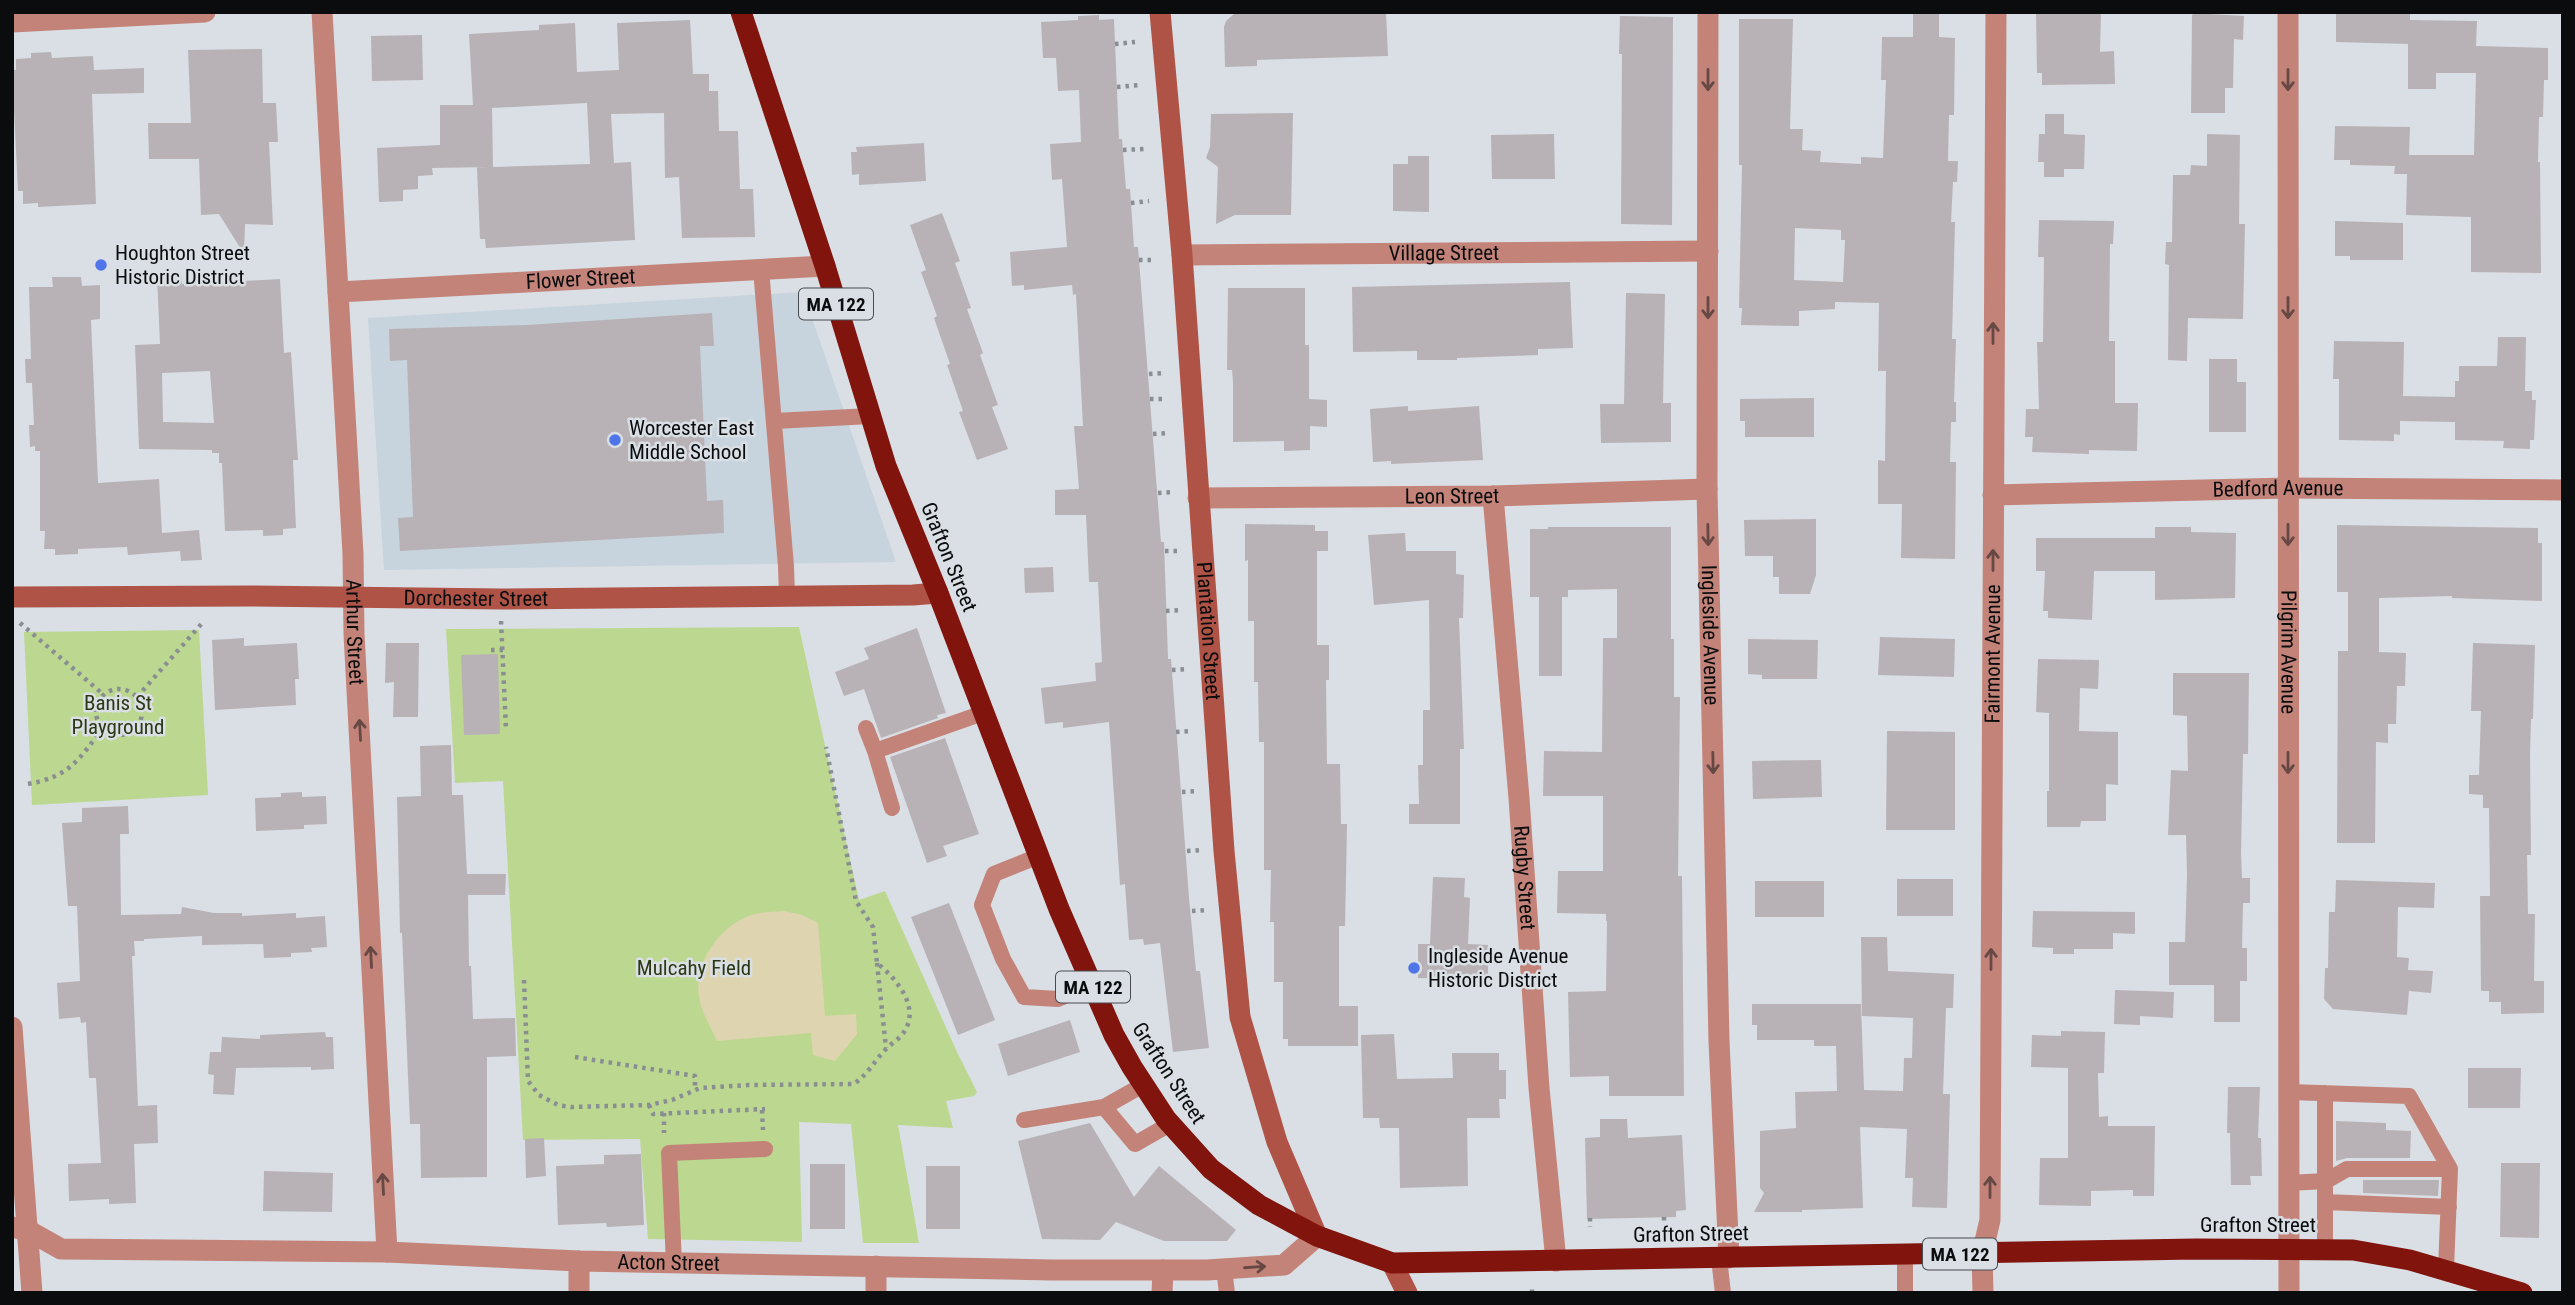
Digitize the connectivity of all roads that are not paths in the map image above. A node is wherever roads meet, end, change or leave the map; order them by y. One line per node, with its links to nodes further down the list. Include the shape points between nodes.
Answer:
1 (205, 12): 8 (street)
2 (322, 12): 13 (street, Arthur Street)
3 (741, 12): 11 (highway, Grafton Street / MA 122)
4 (1160, 12): 10 (street, Plantation Street)
5 (1708, 12): 9 (street, Ingleside Avenue, one-way to 9)
6 (1996, 12): 19 (street, Fairmont Avenue, one-way to 6)
7 (2288, 12): 16 (street, Pilgrim Avenue, one-way to 16)
8 (12, 23)
9 (1708, 251): 10 (street, Village Street); 17 (street, Ingleside Avenue, one-way to 17)
10 (1182, 255): 21 (street, Plantation Street)
11 (825, 266): 12 (street, Flower Street); 14 (highway, Grafton Street / MA 122)
12 (761, 269): 13 (street, Flower Street); 15 (lane)
13 (338, 292): 24 (street, Arthur Street)
14 (870, 416): 15 (lane); 22 (highway, Grafton Street / MA 122)
15 (775, 421): 25 (lane)
16 (2288, 488): 18 (street, Bedford Avenue); 19 (street, Bedford Avenue); 34 (street, Pilgrim Avenue, one-way to 34)
17 (1707, 489): 20 (street, Leon Street); 52 (street, Ingleside Avenue, one-way to 52)
18 (2563, 490)
19 (1993, 495): 50 (street, Fairmont Avenue, one-way to 19, via 1990,1220)
20 (1493, 496): 21 (street, Leon Street); 54 (street, Rugby Street)
21 (1198, 498): 46 (street, Plantation Street, via 1241,1024 1277,1142)
22 (938, 593): 25 (street, Dorchester Street); 26 (highway, Grafton Street / MA 122)
23 (12, 597): 24 (street, Dorchester Street)
24 (353, 597): 25 (street, Dorchester Street); 49 (street, Arthur Street, one-way to 24)
25 (787, 597)
26 (983, 713): 28 (lane); 30 (highway, Grafton Street / MA 122)
27 (866, 728): 28 (lane)
28 (874, 751): 29 (lane)
29 (892, 808)
30 (1039, 856): 31 (highway, Grafton Street / MA 122); 31 (lane, via 994,874 982,905 1003,959 1024,997 1058,999)
31 (1091, 984): 33 (highway, Grafton Street / MA 122)
32 (12, 1027): 45 (street)
33 (1143, 1085): 36 (lane); 38 (highway, Grafton Street / MA 122)
34 (2289, 1092): 35 (lane); 42 (street, Pilgrim Avenue)
35 (2325, 1093): 40 (lane, via 2409,1096); 41 (lane)
36 (1104, 1107): 37 (lane); 38 (lane, via 1135,1144)
37 (1024, 1120)
38 (1170, 1124): 46 (highway, Grafton Street / MA 122, via 1211,1169 1248,1198)
39 (765, 1149): 55 (lane, via 669,1153)
40 (2451, 1169): 41 (lane, via 2347,1169); 44 (lane)
41 (2326, 1181): 42 (lane); 43 (lane)
42 (2288, 1183): 47 (street, Pilgrim Avenue)
43 (2325, 1202): 44 (lane); 48 (lane)
44 (2449, 1207): 59 (lane)
45 (21, 1229): 49 (street, Acton Street, via 61,1249); 61 (street)
46 (1317, 1236): 56 (highway, Grafton Street / MA 122); 58 (street, Acton Street, one-way to 46, via 1284,1265)
47 (2290, 1250): 48 (highway, Grafton Street / MA 122); 50 (highway, Grafton Street / MA 122); 70 (street, Pilgrim Avenue)
48 (2325, 1250): 59 (highway, Grafton Street / MA 122, via 2392,1256)
49 (387, 1252): 53 (street, Acton Street)
50 (1982, 1254): 51 (highway, Grafton Street / MA 122); 69 (street, Fairmont Avenue)
51 (1905, 1255): 52 (highway, Grafton Street / MA 122); 68 (lane)
52 (1724, 1258): 54 (highway, Grafton Street / MA 122); 67 (lane)
53 (579, 1261): 55 (street, Acton Street); 62 (street)
54 (1556, 1261): 56 (highway, Grafton Street / MA 122)
55 (674, 1263): 57 (street, Acton Street)
56 (1392, 1263): 66 (street)
57 (877, 1266): 60 (street, Acton Street); 63 (street)
58 (1224, 1269): 60 (street, Acton Street); 65 (lane)
59 (2446, 1269): 71 (highway, Grafton Street / MA 122)
60 (1163, 1270): 64 (street)
61 (32, 1293)
62 (579, 1293)
63 (876, 1293)
64 (1162, 1293)
65 (1227, 1293)
66 (1407, 1293)
67 (1723, 1293)
68 (1905, 1293)
69 (1983, 1293)
70 (2289, 1293)
71 (2522, 1293)

